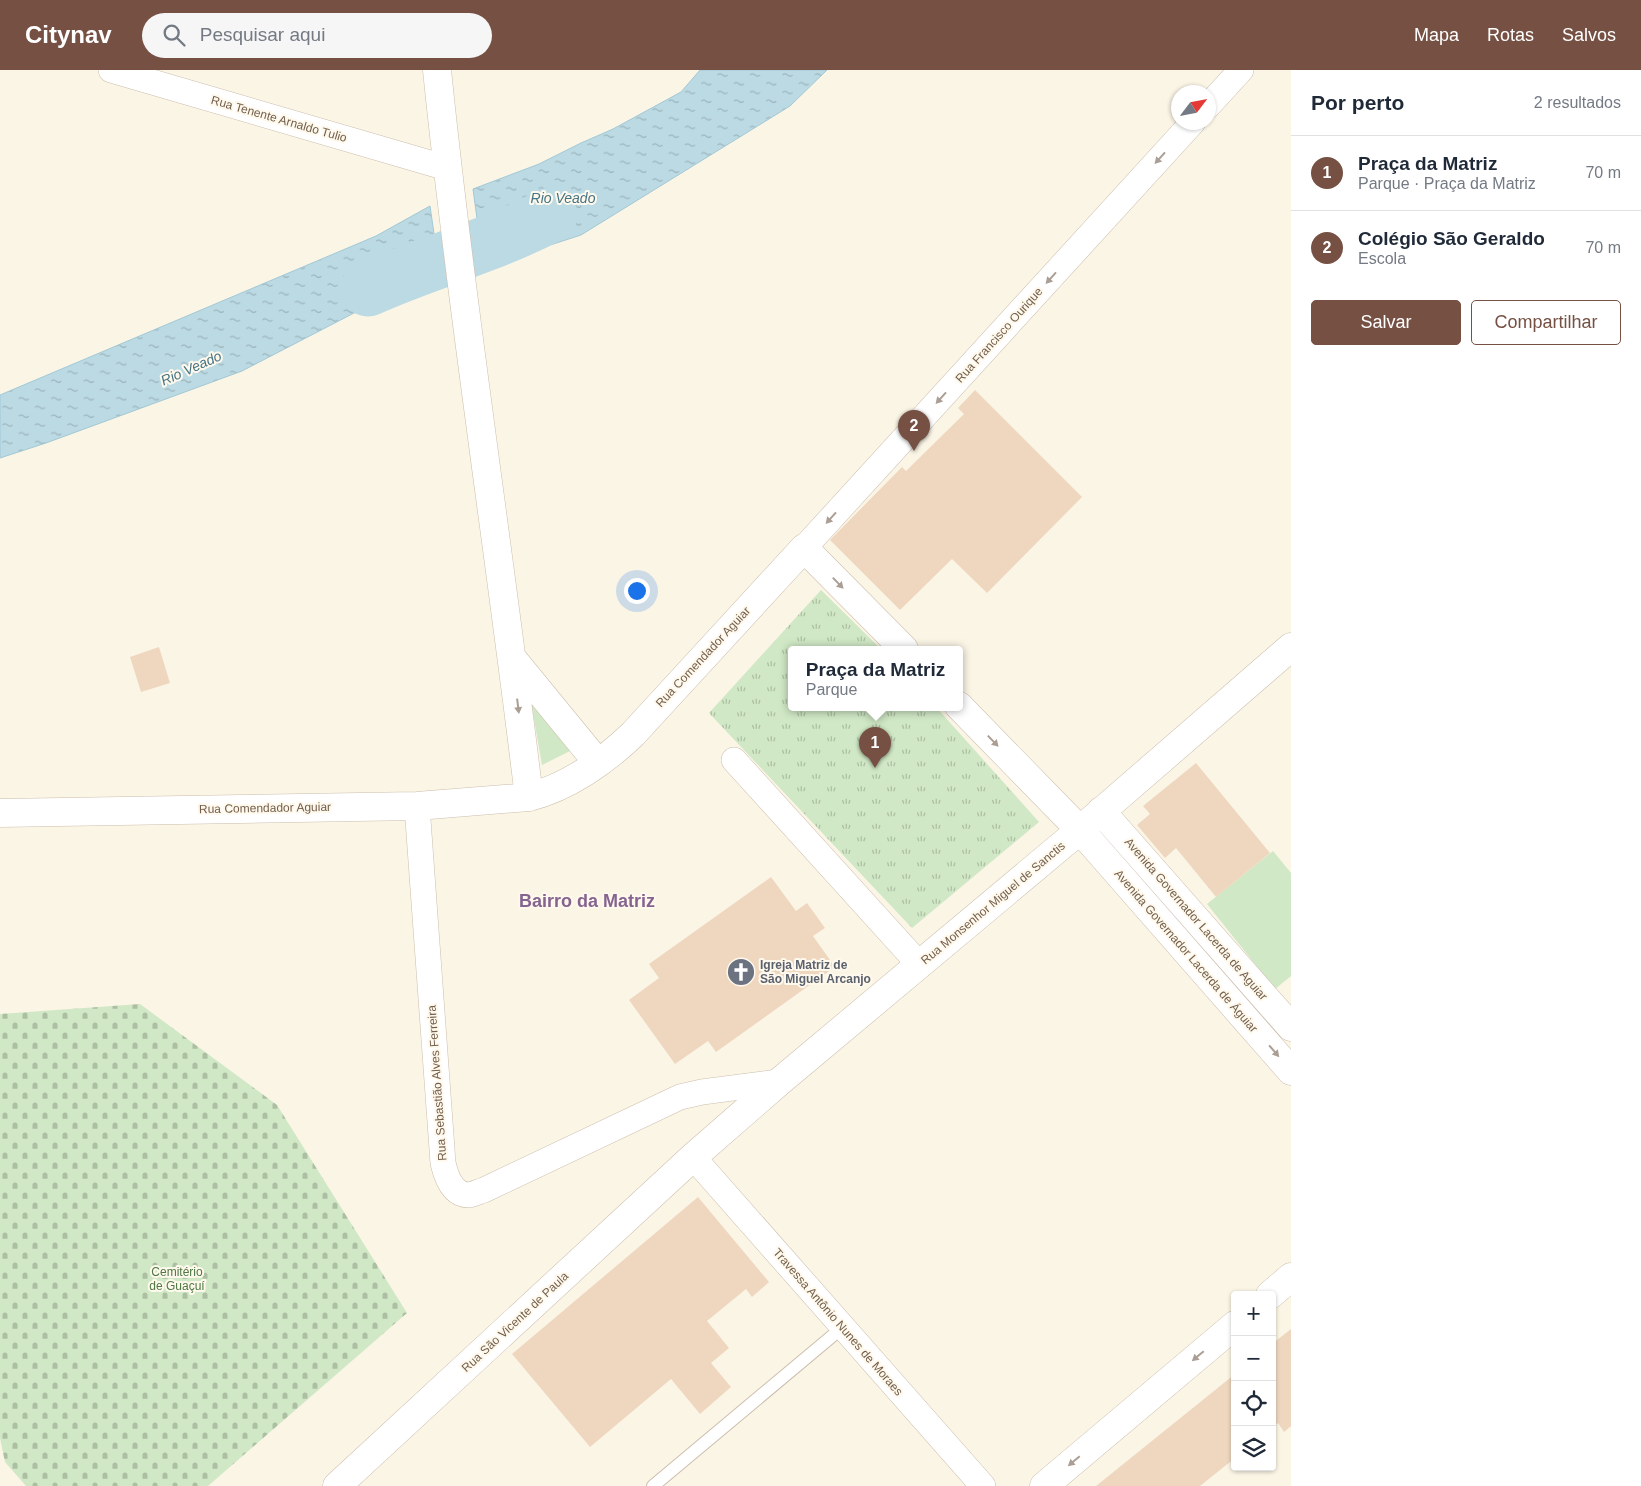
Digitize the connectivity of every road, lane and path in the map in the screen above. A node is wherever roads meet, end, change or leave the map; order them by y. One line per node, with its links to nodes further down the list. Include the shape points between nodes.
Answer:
1 (111, 70): 6 (street, Rua Tenente Arnaldo Tulio)
2 (437, 70): 6 (street)
3 (1241, 70): 4 (street)
4 (1216, 97)
5 (1186, 130): 7 (street, Rua Francisco Ourique, one-way to 7)
6 (447, 168): 10 (street)
7 (804, 548): 8 (street, one-way to 8); 13 (street, Rua Comendador Aguiar, via 634,734)
8 (901, 646)
9 (1291, 647): 16 (street, Rua Monsenhor Miguel de Sanctis)
10 (512, 658): 13 (street); 14 (street, one-way to 14)
11 (963, 710): 18 (street, Avenida Governador Lacerda de Águiar, one-way to 18)
12 (734, 760): 19 (street)
13 (598, 763): 14 (street, Rua Comendador Aguiar, via 558,788)
14 (529, 797): 15 (street, Rua Comendador Aguiar)
15 (417, 806): 17 (street, Rua Comendador Aguiar); 22 (street, Rua Sebastião Alves Ferreira, via 443,1163 447,1178 456,1190 468,1195 484,1190 680,1097)
16 (1101, 812): 18 (street, Rua Monsenhor Miguel de Sanctis); 20 (street, Avenida Governador Lacerda de Aguiar)
17 (0, 813)
18 (1080, 830): 19 (street, Rua Monsenhor Miguel de Sanctis); 21 (street, Avenida Governador Lacerda de Águiar, one-way to 21)
19 (919, 964): 22 (street, Rua Monsenhor Miguel de Sanctis)
20 (1291, 1027)
21 (1291, 1071)
22 (779, 1082): 23 (street, Rua Monsenhor Miguel de Sanctis)
23 (693, 1157): 26 (street, Travessa Antônio Nunes de Moraes); 28 (street, Rua São Vicente de Paula)
24 (1291, 1277): 25 (street)
25 (1275, 1291)
26 (843, 1327): 29 (lane); 30 (street, Travessa Antônio Nunes de Moraes)
27 (1231, 1327): 31 (street, one-way to 31)
28 (337, 1486)
29 (653, 1486)
30 (983, 1486)
31 (1044, 1486)

